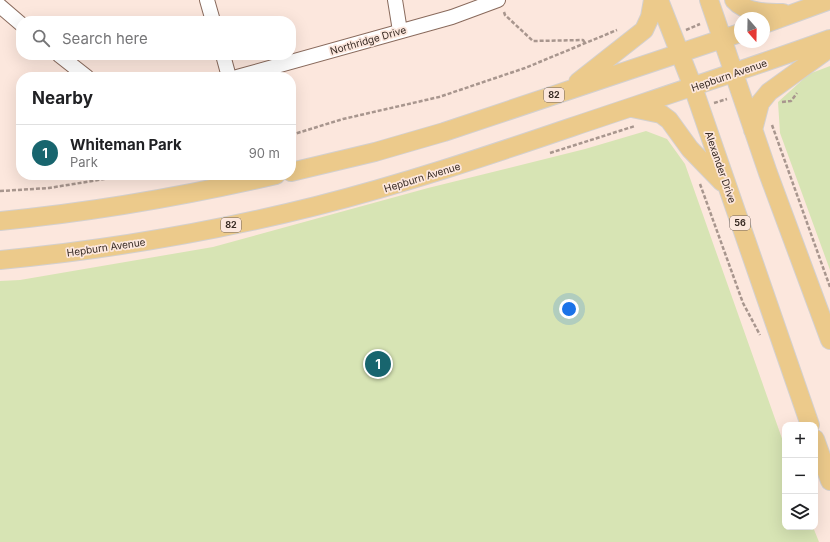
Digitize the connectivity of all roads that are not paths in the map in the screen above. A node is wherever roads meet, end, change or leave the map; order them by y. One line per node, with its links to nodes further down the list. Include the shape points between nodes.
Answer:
1 (207, 0): 11 (street)
2 (395, 0): 14 (street)
3 (653, 0): 27 (main road, via 650,17 644,30)
4 (659, 0): 19 (main road, Alexander Drive / 56)
5 (709, 0): 16 (main road)
6 (734, 0): 10 (main road, via 737,4 760,13)
7 (830, 0): 10 (main road)
8 (501, 5): 14 (street, Northridge Drive)
9 (0, 6): 12 (street)
10 (795, 12): 13 (main road)
11 (212, 16)
12 (16, 20)
13 (770, 22)
14 (400, 31): 24 (street, Northridge Drive)
15 (734, 35): 16 (main road, 82)
16 (723, 39): 19 (main road, 82); 25 (main road)
17 (830, 39): 25 (main road, Hepburn Avenue / 82)
18 (830, 48): 29 (main road, via 769,92 760,103)
19 (680, 53): 26 (main road, Alexander Drive / 56); 27 (main road, 82)
20 (65, 60): 22 (street)
21 (224, 60): 23 (street)
22 (81, 72)
23 (228, 72)
24 (255, 72)
25 (735, 73): 26 (main road, Hepburn Avenue / 82); 29 (main road)
26 (693, 87): 28 (main road, Hepburn Avenue / 82); 32 (main road, Alexander Drive / 56)
27 (568, 90): 30 (main road, 82, via 388,148)
28 (632, 108): 32 (main road, via 661,114 669,120 690,148); 34 (main road, Hepburn Avenue / 82, via 457,167 314,207 169,237)
29 (753, 130): 35 (main road)
30 (296, 171)
31 (252, 180): 33 (main road, via 154,200)
32 (728, 189): 36 (main road, Alexander Drive / 56)
33 (0, 221)
34 (0, 260)
35 (830, 340)
36 (809, 422)
37 (818, 447): 38 (main road)
38 (830, 481)

